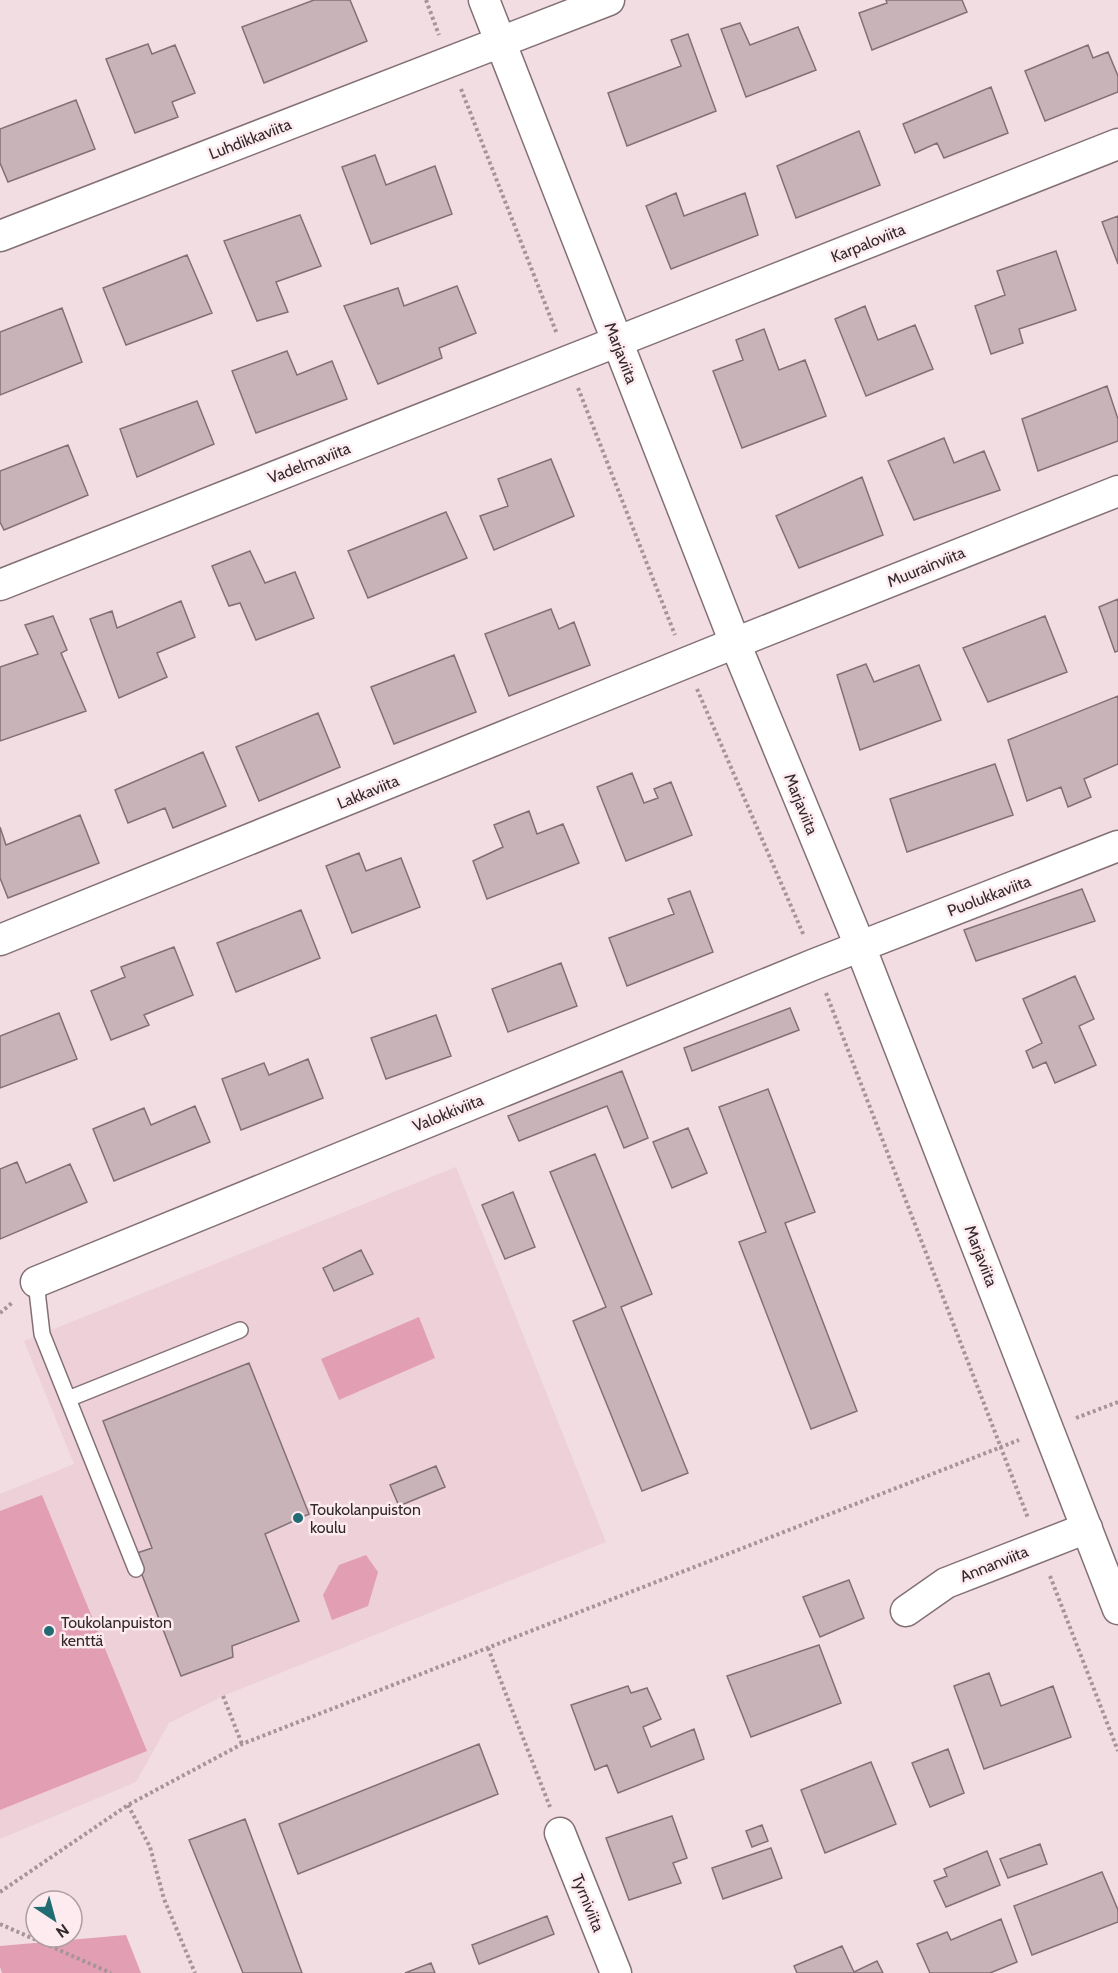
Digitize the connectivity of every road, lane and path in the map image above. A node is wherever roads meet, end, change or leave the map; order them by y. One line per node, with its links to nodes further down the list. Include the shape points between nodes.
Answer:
1 (426, 0): 5 (path)
2 (484, 0): 4 (street, Marjaviita)
3 (609, 0): 4 (street, Luhdikkaviita)
4 (500, 42): 5 (street, Luhdikkaviita); 8 (street, Marjaviita)
5 (450, 62): 7 (street, Luhdikkaviita); 9 (path)
6 (1118, 144): 8 (street, Karpaloviita)
7 (0, 236)
8 (617, 342): 9 (street, Vadelmaviita); 12 (street, Marjaviita)
9 (567, 362): 11 (street, Vadelmaviita); 13 (path)
10 (1118, 491): 12 (street, Muurainviita)
11 (0, 585)
12 (735, 644): 13 (street, Lakkaviita); 16 (street, Marjaviita)
13 (686, 664): 15 (street, Lakkaviita); 17 (path)
14 (1118, 846): 16 (street, Puolukkaviita)
15 (0, 940)
16 (860, 946): 17 (street, Valokkiviita); 22 (street, Marjaviita)
17 (815, 964): 18 (street, Valokkiviita); 23 (path)
18 (36, 1282): 20 (lane, via 42,1334)
19 (240, 1330): 20 (lane)
20 (68, 1400): 26 (lane)
21 (1118, 1402): 22 (path)
22 (1048, 1428): 23 (path); 24 (street, Marjaviita)
23 (1000, 1446): 25 (path); 29 (path)
24 (1087, 1528): 25 (street, Annanviita); 27 (street, Marjaviita)
25 (1039, 1546): 28 (street, Annanviita, via 946,1583); 32 (path)
26 (136, 1569)
27 (1118, 1609)
28 (906, 1611)
29 (488, 1648): 31 (path); 34 (path)
30 (223, 1696): 31 (path)
31 (242, 1744): 33 (path)
32 (1118, 1751)
33 (128, 1805): 35 (path); 38 (path, via 150,1847 164,1899)
34 (560, 1833): 39 (street, Tyrniviita)
35 (0, 1892)
36 (0, 1924): 37 (path)
37 (111, 1973)
38 (195, 1973)
39 (616, 1973)

